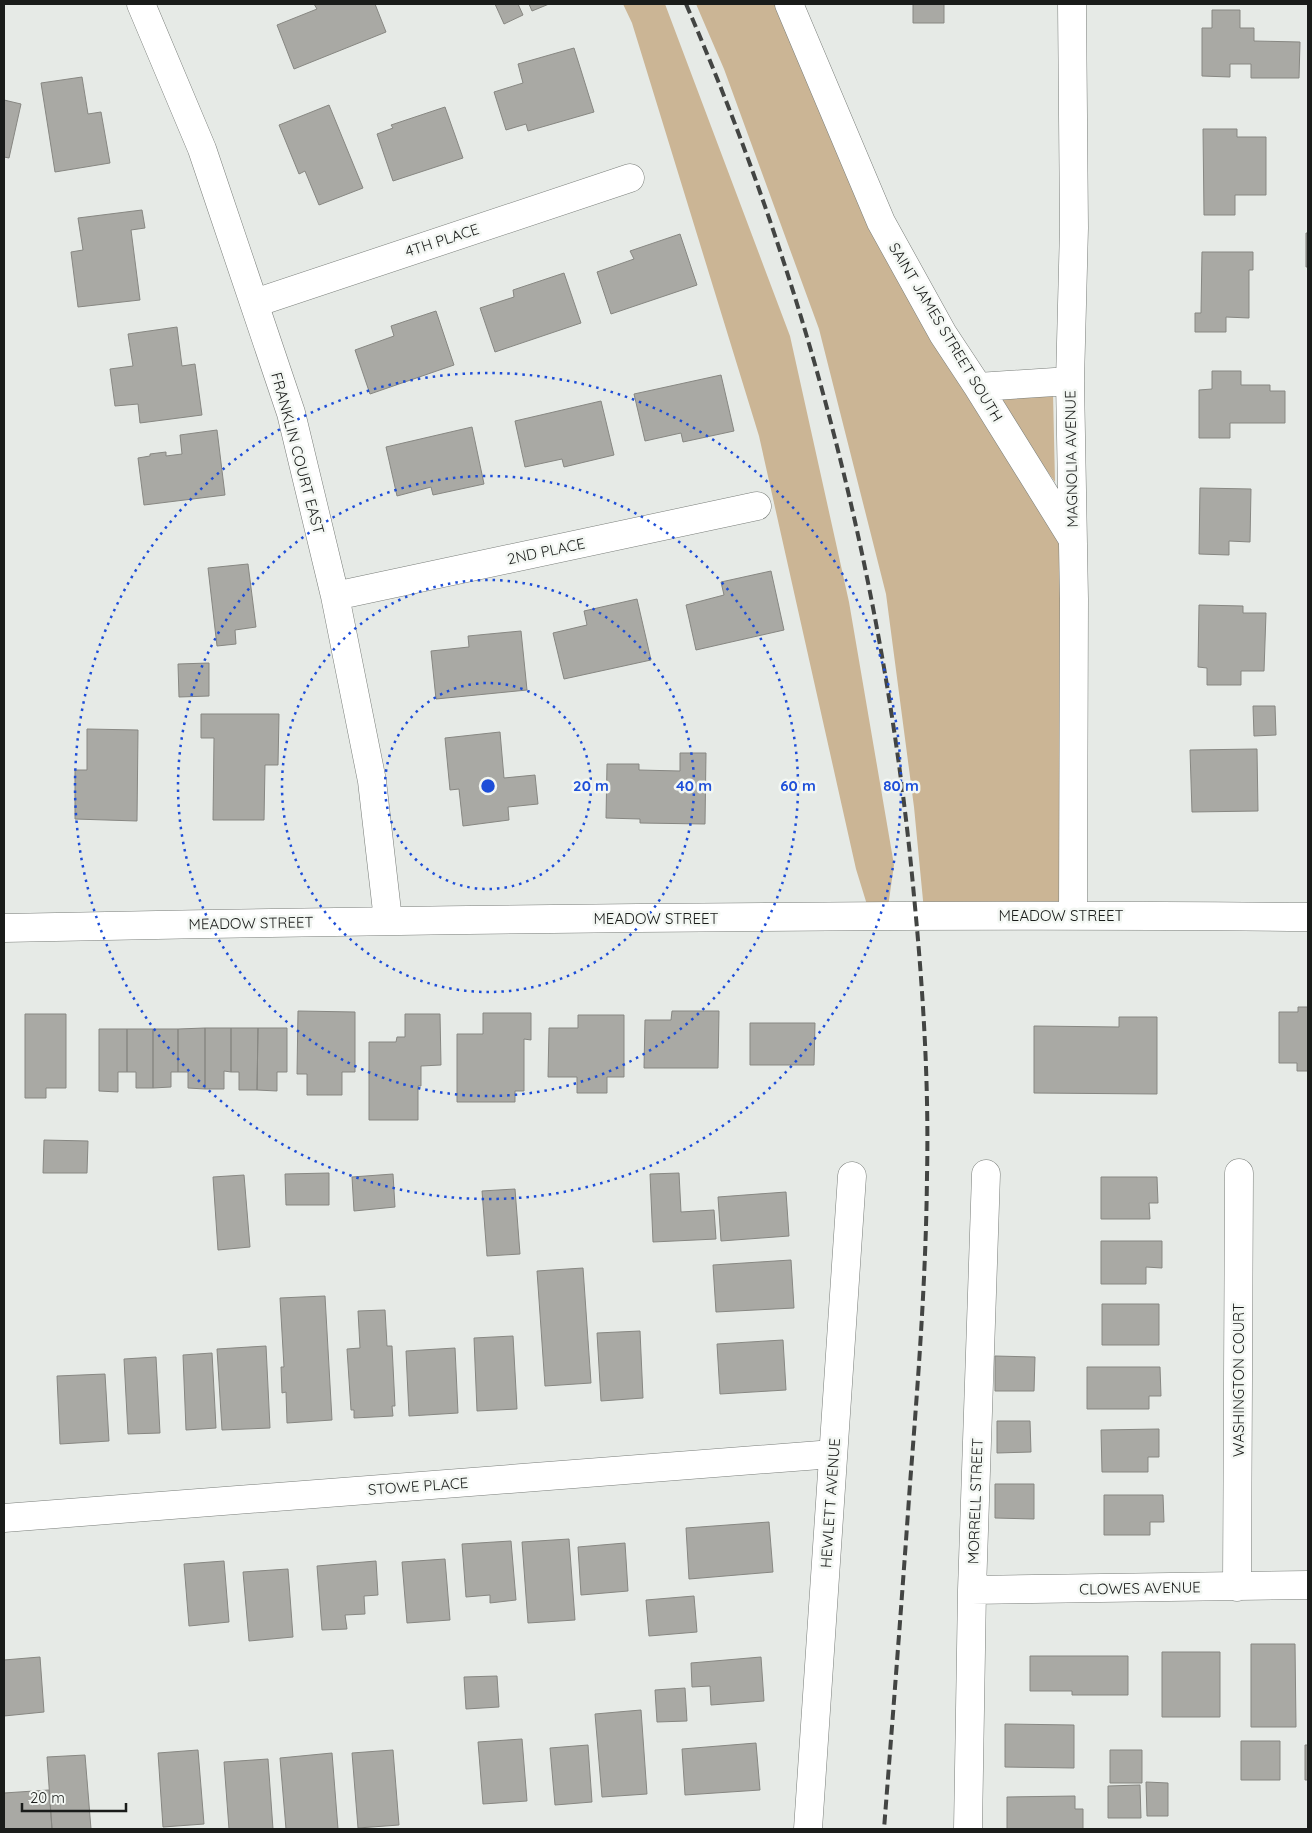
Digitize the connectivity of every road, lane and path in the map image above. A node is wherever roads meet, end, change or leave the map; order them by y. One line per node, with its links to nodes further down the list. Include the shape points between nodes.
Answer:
1 (141, 4): 5 (street, FRANKLIN COURT EAST, via 202,149)
2 (790, 4): 7 (street, SAINT JAMES STREET SOUTH, via 880,222 943,334)
3 (1072, 4): 6 (street, MAGNOLIA AVENUE, via 1074,228)
4 (630, 178): 5 (street, 4TH PLACE)
5 (255, 303): 10 (street, FRANKLIN COURT EAST, via 291,413)
6 (1070, 381): 7 (street); 9 (street, MAGNOLIA AVENUE)
7 (978, 387): 9 (street, SAINT JAMES STREET SOUTH)
8 (757, 506): 10 (street, 2ND PLACE)
9 (1073, 540): 11 (street, MAGNOLIA AVENUE)
10 (335, 596): 13 (street, FRANKLIN COURT EAST, via 372,780)
11 (1073, 915): 12 (street, MEADOW STREET); 13 (street, MEADOW STREET)
12 (1308, 917)
13 (388, 920): 14 (street, MEADOW STREET)
14 (4, 928)
15 (1239, 1173): 21 (street, WASHINGTON COURT)
16 (986, 1174): 22 (street, MORRELL STREET)
17 (852, 1176): 18 (street, HEWLETT AVENUE)
18 (833, 1454): 19 (street, STOWE PLACE); 23 (street, HEWLETT AVENUE)
19 (4, 1518)
20 (1308, 1585): 21 (street, CLOWES AVENUE)
21 (1237, 1586): 22 (street, CLOWES AVENUE)
22 (972, 1590): 24 (street, MORRELL STREET)
23 (808, 1829)
24 (968, 1829)

